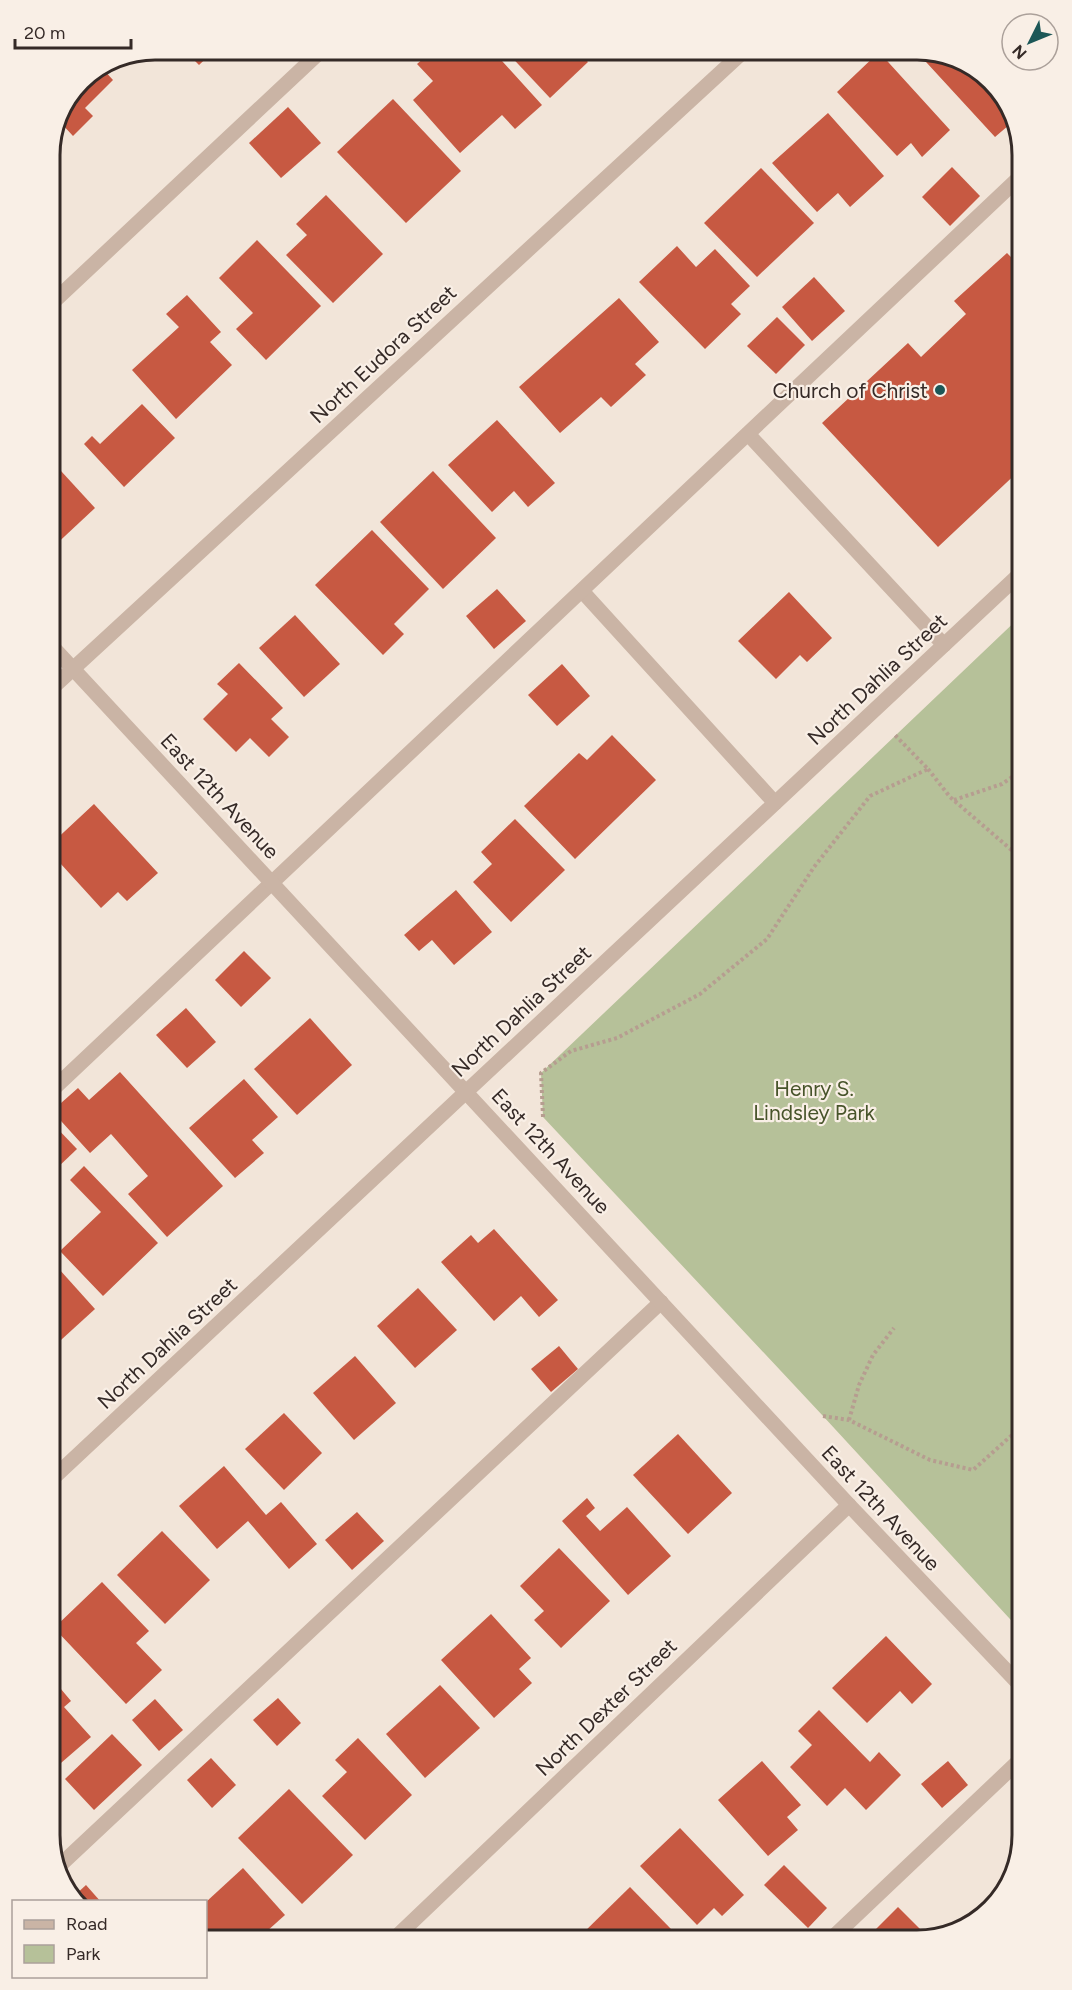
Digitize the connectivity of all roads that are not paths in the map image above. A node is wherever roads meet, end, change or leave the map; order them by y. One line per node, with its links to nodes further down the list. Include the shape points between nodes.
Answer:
1 (311, 60): 4 (street)
2 (734, 60): 10 (street, North Eudora Street)
3 (1012, 185): 5 (street)
4 (60, 295)
5 (748, 434): 7 (street); 8 (street)
6 (1012, 582): 8 (street, North Dahlia Street)
7 (582, 591): 12 (street); 13 (street)
8 (944, 645): 12 (street, North Dahlia Street)
9 (60, 655): 10 (street, East 12th Avenue)
10 (72, 668): 11 (street, North Eudora Street); 13 (street, East 12th Avenue)
11 (60, 680)
12 (776, 802): 15 (street, North Dahlia Street)
13 (272, 883): 14 (street); 15 (street, East 12th Avenue)
14 (60, 1083)
15 (467, 1091): 16 (street, East 12th Avenue); 17 (street, North Dahlia Street)
16 (662, 1302): 18 (street, East 12th Avenue); 21 (street)
17 (60, 1473)
18 (849, 1504): 19 (street, East 12th Avenue); 22 (street, North Dexter Street)
19 (1012, 1675)
20 (1012, 1768): 23 (street)
21 (64, 1861)
22 (403, 1930)
23 (842, 1930)

